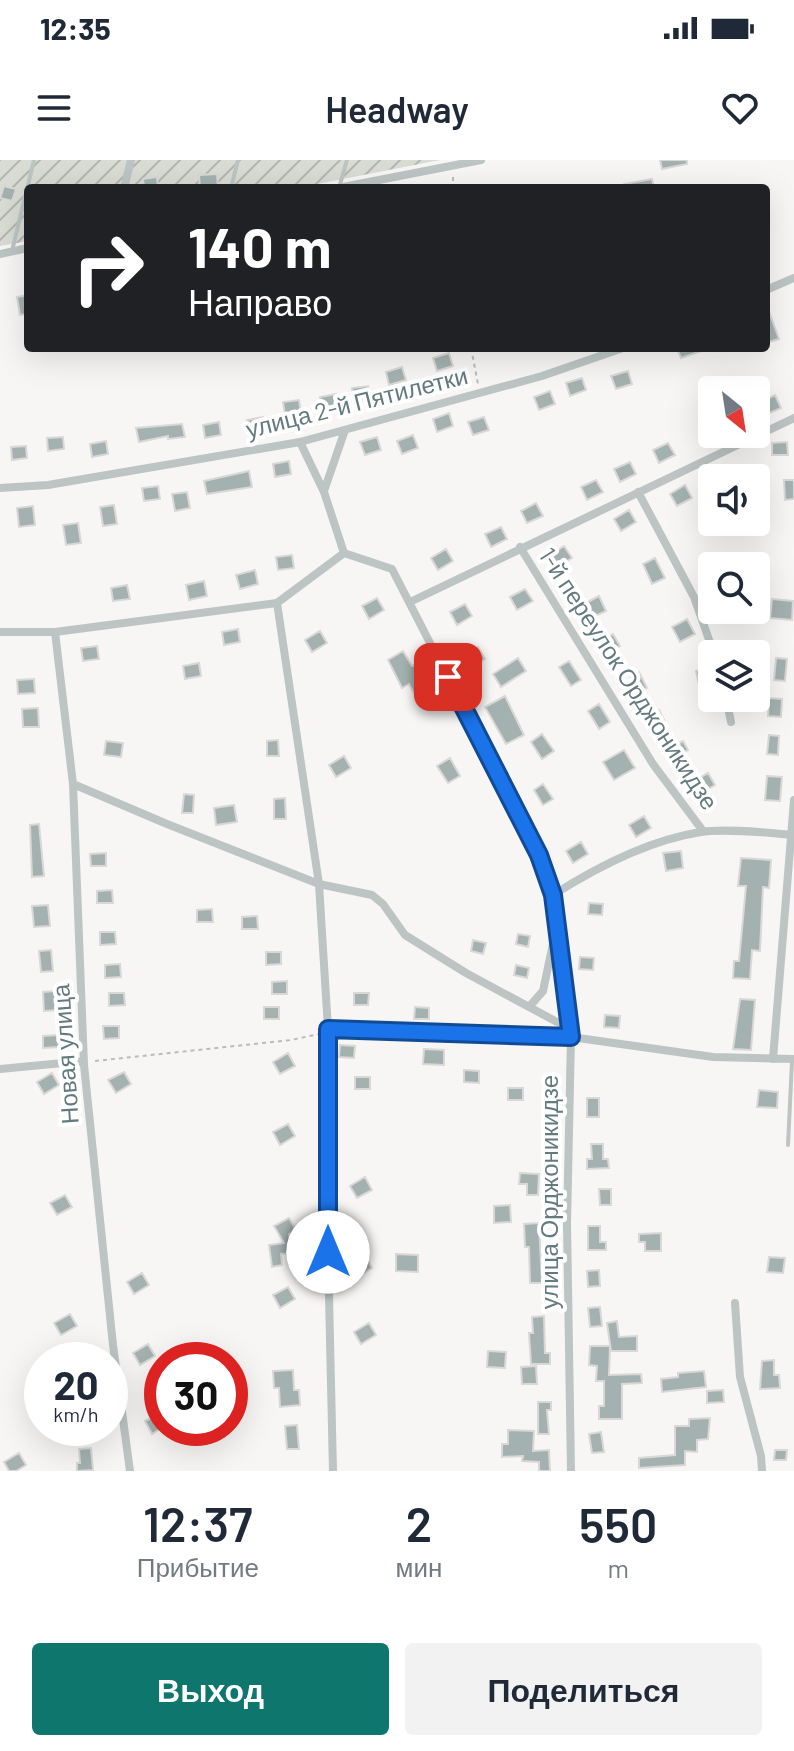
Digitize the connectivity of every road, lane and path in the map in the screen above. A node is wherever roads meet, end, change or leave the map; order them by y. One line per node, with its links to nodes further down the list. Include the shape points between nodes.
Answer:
1 (34, 160): 7 (lane)
2 (131, 160): 8 (street)
3 (238, 160): 9 (lane)
4 (347, 160): 10 (lane)
5 (481, 160): 6 (street)
6 (452, 162): 11 (street); 12 (path)
7 (28, 184)
8 (125, 184)
9 (232, 184)
10 (339, 184)
11 (356, 184)
12 (453, 184)
13 (24, 200): 15 (lane)
14 (24, 249): 15 (street)
15 (11, 252): 16 (street)
16 (0, 254)
17 (794, 278): 18 (street)
18 (770, 288)
19 (472, 352): 21 (path)
20 (611, 352): 21 (street, улица 2-й Пятилетки)
21 (480, 393): 23 (street, улица 2-й Пятилетки)
22 (794, 418): 27 (street, 1-й переулок Орджоникидзе)
23 (345, 430): 24 (street, улица 2-й Пятилетки); 26 (street)
24 (300, 442): 25 (street, улица 2-й Пятилетки, via 48,485); 26 (street)
25 (0, 488)
26 (324, 492): 29 (street)
27 (638, 492): 28 (street, 1-й переулок Орджоникидзе); 34 (street, via 694,597)
28 (520, 547): 30 (street, 1-й переулок Орджоникидзе); 39 (street, 1-й переулок Орджоникидзе, via 653,764)
29 (344, 553): 30 (street, улица Орджоникидзе, via 392,569); 31 (street)
30 (410, 602): 42 (street, улица Орджоникидзе, via 539,855)
31 (277, 603): 33 (street); 41 (street)
32 (0, 632): 33 (street)
33 (55, 632): 37 (street, Новая улица)
34 (709, 640)
35 (729, 712): 36 (street)
36 (731, 722)
37 (73, 784): 41 (street); 49 (street, Новая улица)
38 (794, 800): 40 (street)
39 (703, 831): 40 (street); 42 (street, via 626,855)
40 (792, 835): 47 (street)
41 (319, 884): 44 (street, via 372,895 405,935); 45 (street)
42 (553, 895): 43 (street, улица Орджоникидзе)
43 (557, 926): 44 (street, via 543,991); 46 (street, улица Орджоникидзе)
44 (529, 1007): 46 (street)
45 (328, 1030): 46 (street); 49 (path, via 291,1040); 54 (street)
46 (571, 1033): 47 (street, via 713,1057); 55 (street, улица Орджоникидзе)
47 (773, 1059): 48 (street)
48 (793, 1059): 51 (lane)
49 (84, 1061): 50 (street); 53 (street, Новая улица)
50 (0, 1069)
51 (788, 1145)
52 (735, 1303): 56 (street, via 740,1377)
53 (130, 1471)
54 (333, 1471)
55 (571, 1471)
56 (762, 1471)

